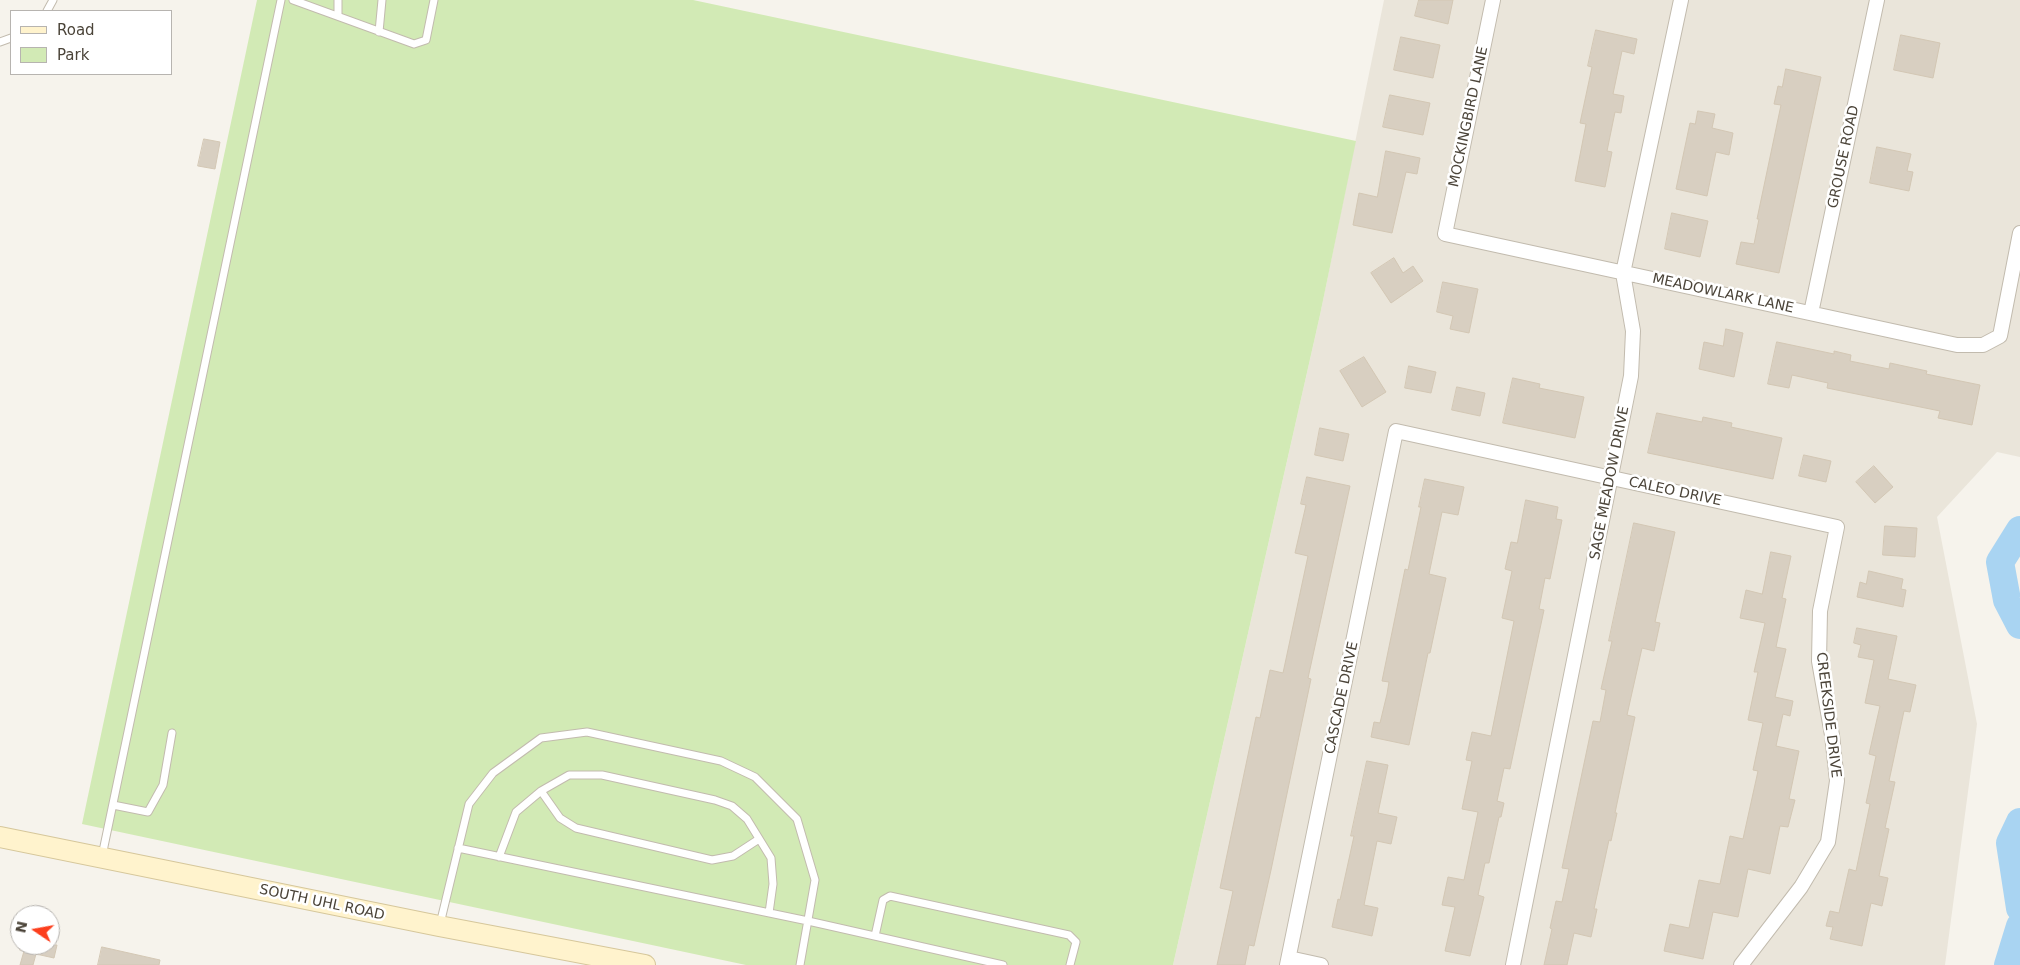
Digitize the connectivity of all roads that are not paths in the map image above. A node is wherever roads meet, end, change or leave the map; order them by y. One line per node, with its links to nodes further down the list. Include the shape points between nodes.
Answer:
1 (281, 0): 20 (lane)
2 (293, 0): 9 (lane)
3 (338, 0): 9 (lane)
4 (382, 0): 10 (lane)
5 (434, 0): 10 (lane, via 426,40 414,44)
6 (1493, 0): 11 (street, MOCKINGBIRD LANE)
7 (1681, 0): 13 (street, SAGE MEADOW DRIVE)
8 (1876, 0): 14 (street, GROUSE ROAD)
9 (338, 16): 10 (lane)
10 (379, 32)
11 (1445, 234): 13 (street, MEADOWLARK LANE)
12 (2020, 234): 14 (street, MEADOWLARK LANE, via 2000,336 1983,345 1957,345)
13 (1623, 272): 14 (street, MEADOWLARK LANE); 16 (street, SAGE MEADOW DRIVE, via 1633,331 1630,376)
14 (1812, 313)
15 (1396, 431): 16 (street, CALEO DRIVE); 30 (street, CASCADE DRIVE)
16 (1611, 478): 17 (street, CALEO DRIVE); 36 (street, SAGE MEADOW DRIVE)
17 (1837, 527): 37 (street, CREEKSIDE DRIVE, via 1820,611 1819,661 1837,781 1828,842 1801,886)
18 (172, 733): 20 (lane, via 163,785 148,812)
19 (541, 791): 22 (lane, via 569,776 602,775 732,806 747,819); 22 (lane, via 560,818 576,828 712,860 733,856); 24 (lane, via 516,812)
20 (113, 805): 25 (lane)
21 (0, 837): 25 (main road, SOUTH UHL ROAD)
22 (759, 838): 26 (lane, via 771,858 773,884)
23 (458, 848): 24 (lane); 27 (lane, via 469,804 493,773 541,738 587,732 721,761 755,777 797,819 815,880); 28 (lane)
24 (499, 857): 26 (lane)
25 (102, 858): 28 (main road, SOUTH UHL ROAD)
26 (769, 913): 27 (lane)
27 (808, 921): 29 (lane); 32 (lane)
28 (439, 926): 31 (main road, SOUTH UHL ROAD)
29 (875, 936): 33 (lane); 34 (lane, via 883,900 890,896 1069,935 1076,942)
30 (1288, 961): 35 (street)
31 (637, 964)
32 (800, 965)
33 (1003, 965)
34 (1070, 965)
35 (1321, 965)
36 (1513, 965)
37 (1740, 965)

